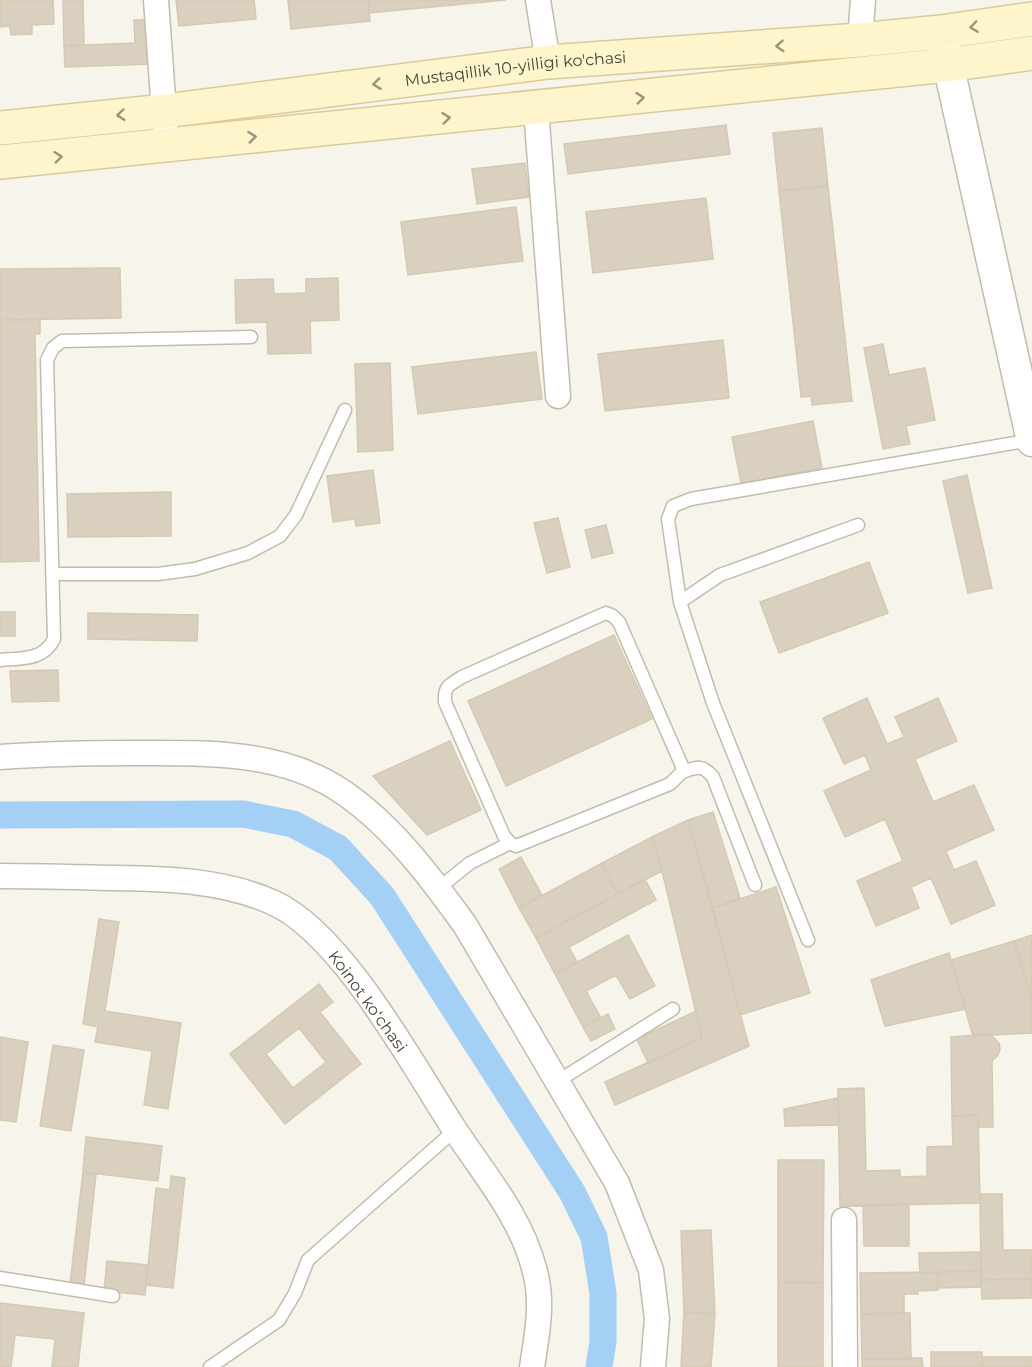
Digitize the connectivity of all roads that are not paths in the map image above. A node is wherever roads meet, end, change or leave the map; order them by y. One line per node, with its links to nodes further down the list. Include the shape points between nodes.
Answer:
1 (156, 0): 11 (street)
2 (538, 0): 8 (street)
3 (863, 0): 6 (street)
4 (1032, 19): 5 (main road, Mustaqillik 10-yilligi ko'chasi, one-way to 5)
5 (941, 32): 6 (main road, Mustaqillik 10-yilligi ko'chasi); 9 (street)
6 (860, 40): 8 (main road, Mustaqillik 10-yilligi ko'chasi, one-way to 8)
7 (1032, 53): 9 (main road)
8 (548, 62): 11 (main road, Mustaqillik 10-yilligi ko'chasi, one-way to 11)
9 (947, 65): 10 (main road, one-way to 9); 18 (street)
10 (536, 109): 13 (main road, one-way to 10); 16 (street)
11 (165, 111): 12 (main road, Mustaqillik 10-yilligi ko'chasi, one-way to 12); 13 (street)
12 (0, 128)
13 (165, 146): 14 (main road, one-way to 13)
14 (0, 162)
15 (251, 336): 20 (lane, via 62,341 53,348 47,360)
16 (558, 396)
17 (345, 410): 20 (lane, via 296,515 280,536 248,552 195,569 158,574)
18 (1032, 440): 21 (lane, via 673,506 668,519)
19 (858, 525): 21 (lane, via 720,574)
20 (52, 574): 22 (lane, via 54,639 49,649 36,656)
21 (680, 602): 29 (lane, via 713,703)
22 (0, 660)
23 (0, 757): 28 (street, via 173,753 235,755 292,766 335,787 373,816)
24 (682, 772): 25 (lane, via 670,784 516,846); 25 (lane, via 619,622 606,613 462,677 444,692 494,816); 27 (lane, via 696,767 713,777)
25 (510, 843): 28 (lane, via 470,863)
26 (0, 876): 32 (street, Koinot koʻchasi, via 187,880 275,903 311,928 345,964)
27 (754, 885)
28 (438, 888): 31 (street, via 465,925)
29 (808, 940)
30 (673, 1009): 31 (lane)
31 (558, 1081): 38 (street, via 617,1183 651,1270 657,1319)
32 (455, 1130): 36 (lane, via 308,1260 279,1320); 37 (street, Koinot koʻchasi, via 520,1228 535,1270 540,1314)
33 (844, 1220): 39 (street)
34 (0, 1278): 35 (lane)
35 (113, 1296)
36 (210, 1367)
37 (532, 1367)
38 (653, 1367)
39 (845, 1367)

